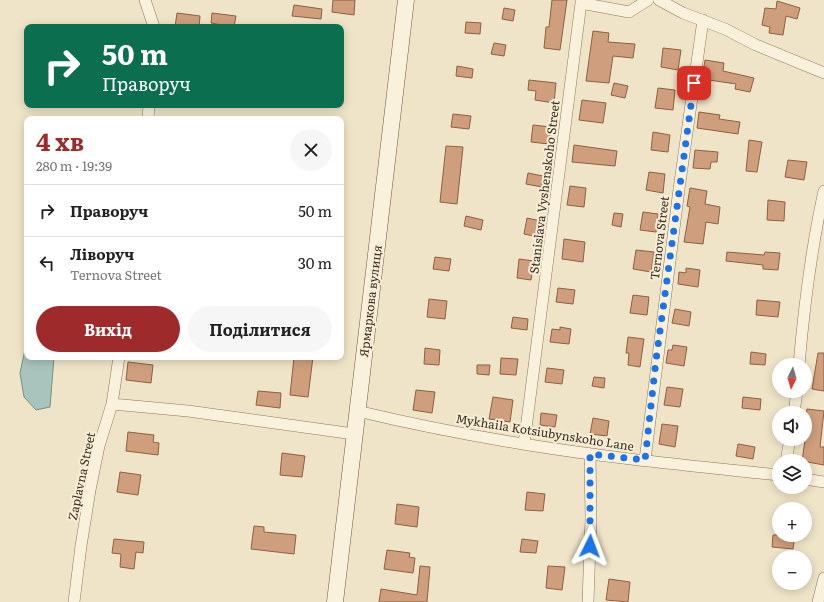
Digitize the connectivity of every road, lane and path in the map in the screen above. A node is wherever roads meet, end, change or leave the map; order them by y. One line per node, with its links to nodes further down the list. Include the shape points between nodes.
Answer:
1 (144, 0): 6 (street)
2 (406, 0): 12 (main road, Ярмаркова вулиця)
3 (648, 0): 14 (street, Stanislava Vyshenskoho Street, via 629,12 581,3)
4 (659, 0): 5 (street)
5 (702, 20): 7 (street); 16 (street, Ternova Street, via 678,189)
6 (153, 24)
7 (824, 73)
8 (824, 191): 9 (street, via 807,285)
9 (800, 358)
10 (119, 360): 11 (street, Zaplavna Street)
11 (112, 404): 13 (street); 21 (street, Zaplavna Street, via 96,462)
12 (357, 411): 13 (main road, Ярмаркова вулиця); 14 (street, Mykhaila Kotsiubynskoho Lane)
13 (354, 434): 22 (main road, Ярмаркова вулиця)
14 (524, 444): 15 (street, Mykhaila Kotsiubynskoho Lane)
15 (590, 454): 16 (street, Mykhaila Kotsiubynskoho Lane); 23 (street)
16 (645, 460): 17 (street, Mykhaila Kotsiubynskoho Lane)
17 (772, 474)
18 (812, 480): 19 (street)
19 (824, 482)
20 (824, 578): 24 (street)
21 (74, 602)
22 (335, 602)
23 (588, 602)
24 (818, 602)

